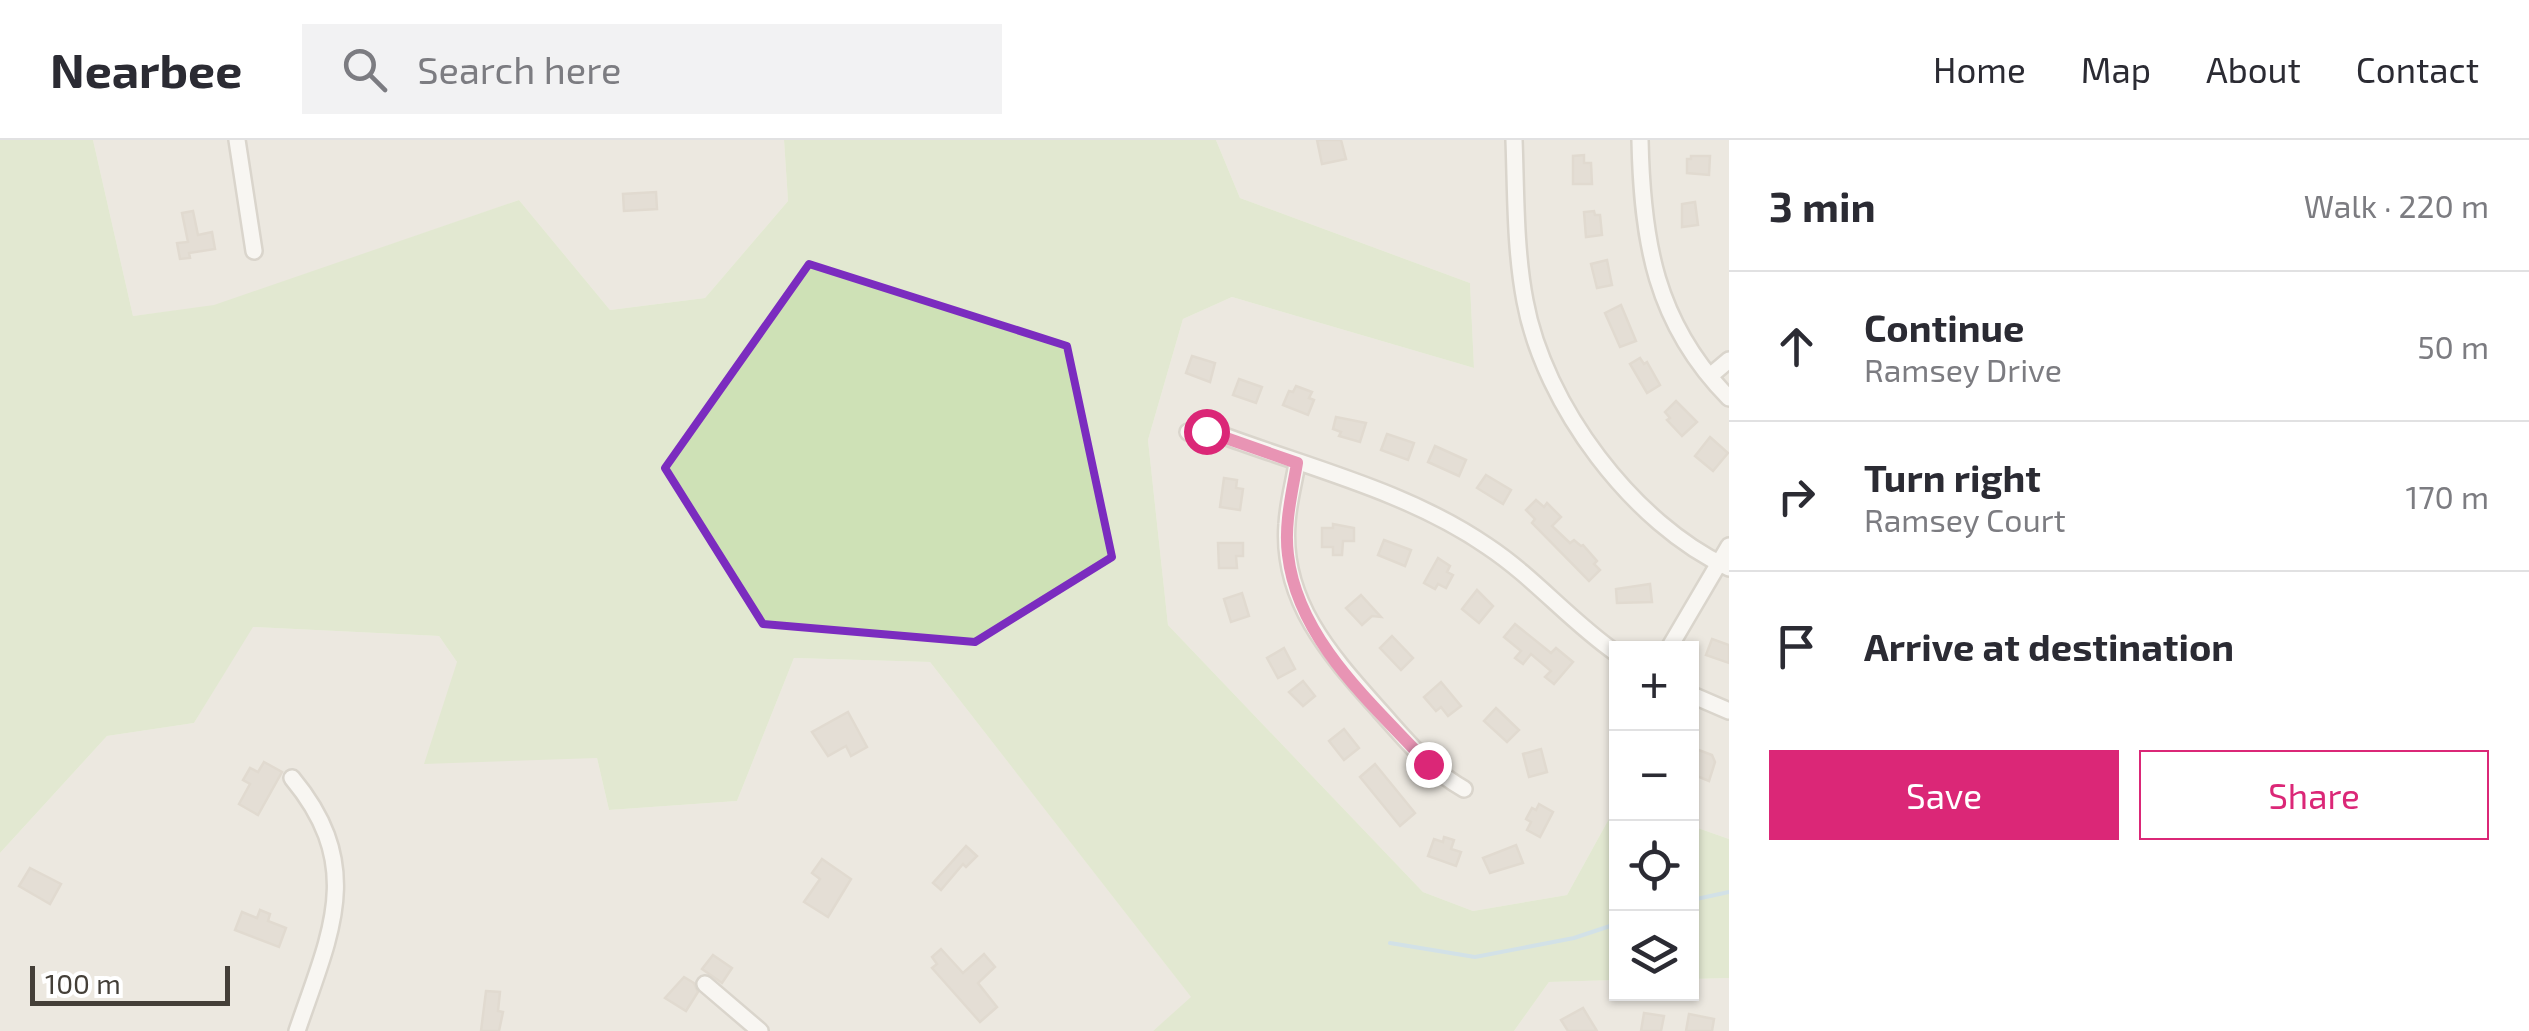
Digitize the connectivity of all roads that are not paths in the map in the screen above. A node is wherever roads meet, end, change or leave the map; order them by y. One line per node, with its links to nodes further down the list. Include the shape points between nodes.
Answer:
1 (237, 140): 4 (street)
2 (1514, 140): 11 (street, via 1521,272 1540,354 1612,476 1660,522)
3 (1640, 140): 6 (street, via 1651,262 1677,325)
4 (254, 250)
5 (1729, 360): 6 (street)
6 (1710, 376): 7 (street)
7 (1729, 398)
8 (1188, 432): 9 (street, via 1228,437)
9 (1297, 463): 13 (street, via 1454,524); 17 (street, via 1288,553 1311,626 1428,764)
10 (1729, 546): 11 (street)
11 (1724, 566): 12 (street)
12 (1674, 641)
13 (1609, 647)
14 (1699, 698): 15 (street)
15 (1729, 711)
16 (292, 778): 19 (street, via 326,833 337,903)
17 (1464, 790)
18 (705, 984): 20 (street)
19 (297, 1031)
20 (760, 1031)

